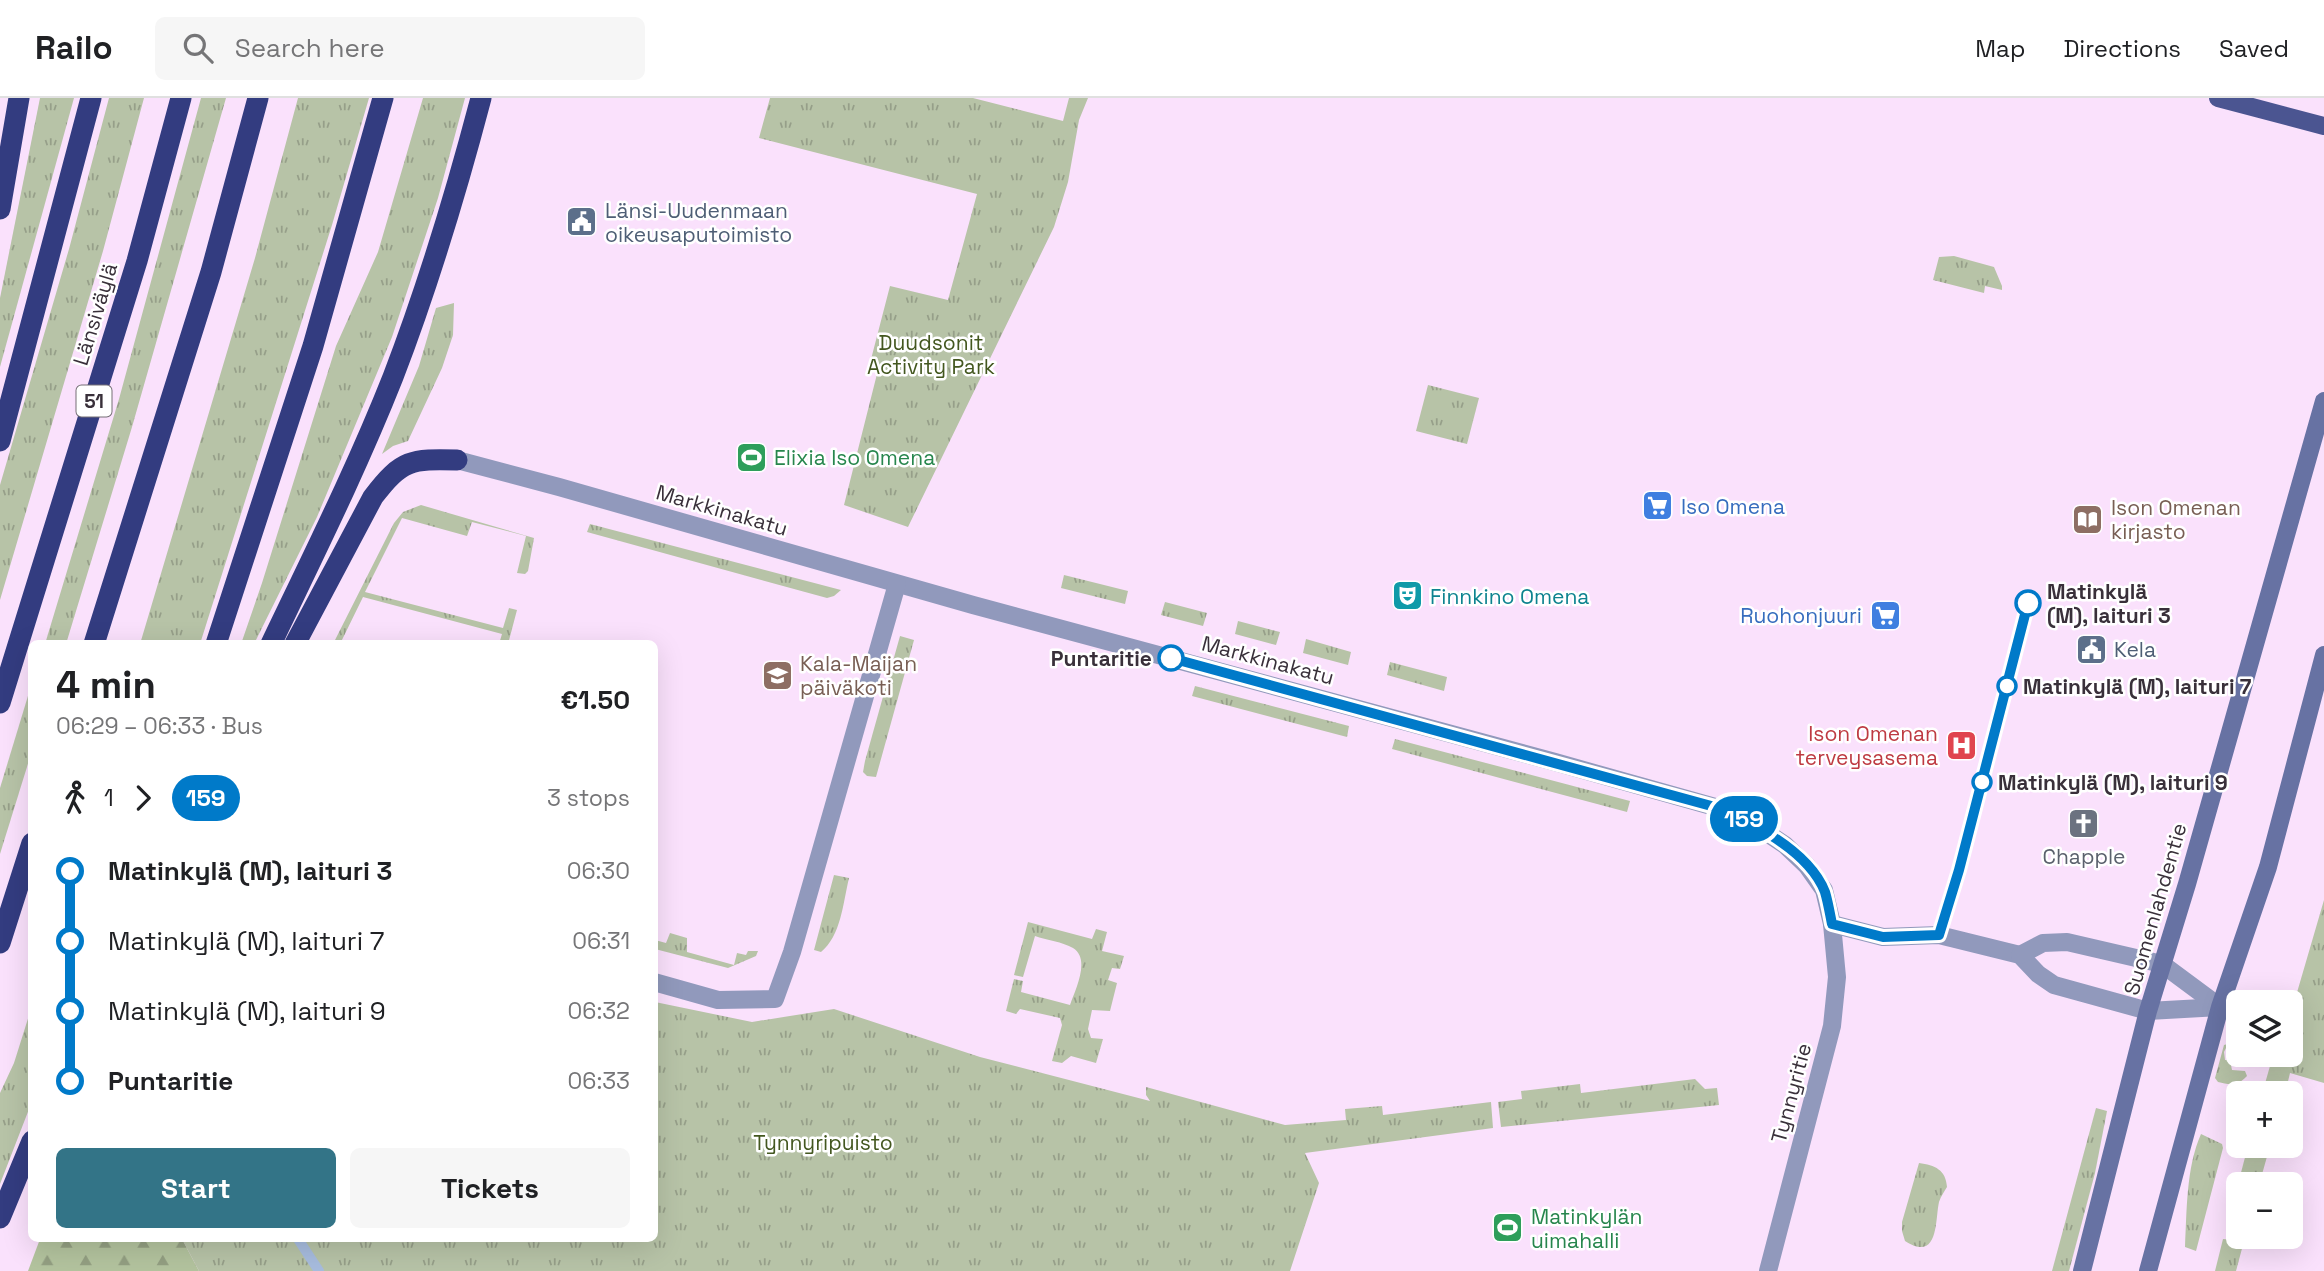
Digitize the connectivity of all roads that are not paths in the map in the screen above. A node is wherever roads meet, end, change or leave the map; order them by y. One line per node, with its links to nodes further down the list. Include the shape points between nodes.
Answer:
1 (19, 98): 9 (highway)
2 (90, 98): 11 (highway)
3 (181, 98): 19 (highway, Länsiväylä / 51, via 138,261)
4 (258, 98): 14 (highway, via 211,272)
5 (383, 98): 15 (highway, via 313,346)
6 (481, 98): 16 (highway, via 433,268 392,379)
7 (2218, 98): 8 (main road)
8 (2324, 127)
9 (0, 209)
10 (2324, 401): 24 (main road, Suomenlahdentie)
11 (0, 441)
12 (457, 460): 13 (street, Markkinakatu); 17 (highway, via 410,462 384,483)
13 (897, 584): 21 (street, Markkinakatu, via 1715,807 1752,822 1807,866 1824,891); 25 (street, via 775,999 718,1000)
14 (95, 640)
15 (217, 640)
16 (273, 640)
17 (297, 640)
18 (2324, 655): 26 (main road, via 2268,867)
19 (0, 703)
20 (28, 856): 22 (highway)
21 (1832, 924): 23 (street, via 1883,937 1939,935); 30 (street, Tynnyritie, via 1837,977 1832,1026)
22 (0, 943)
23 (2020, 955): 24 (street, via 2043,943 2067,942); 27 (street, via 2054,985)
24 (2162, 964): 26 (street); 27 (main road, Suomenlahdentie)
25 (658, 983)
26 (2220, 1007): 27 (street); 32 (main road)
27 (2148, 1011): 31 (main road, Suomenlahdentie)
28 (28, 1151): 29 (highway)
29 (0, 1218)
30 (1768, 1271)
31 (2082, 1271)
32 (2148, 1271)

